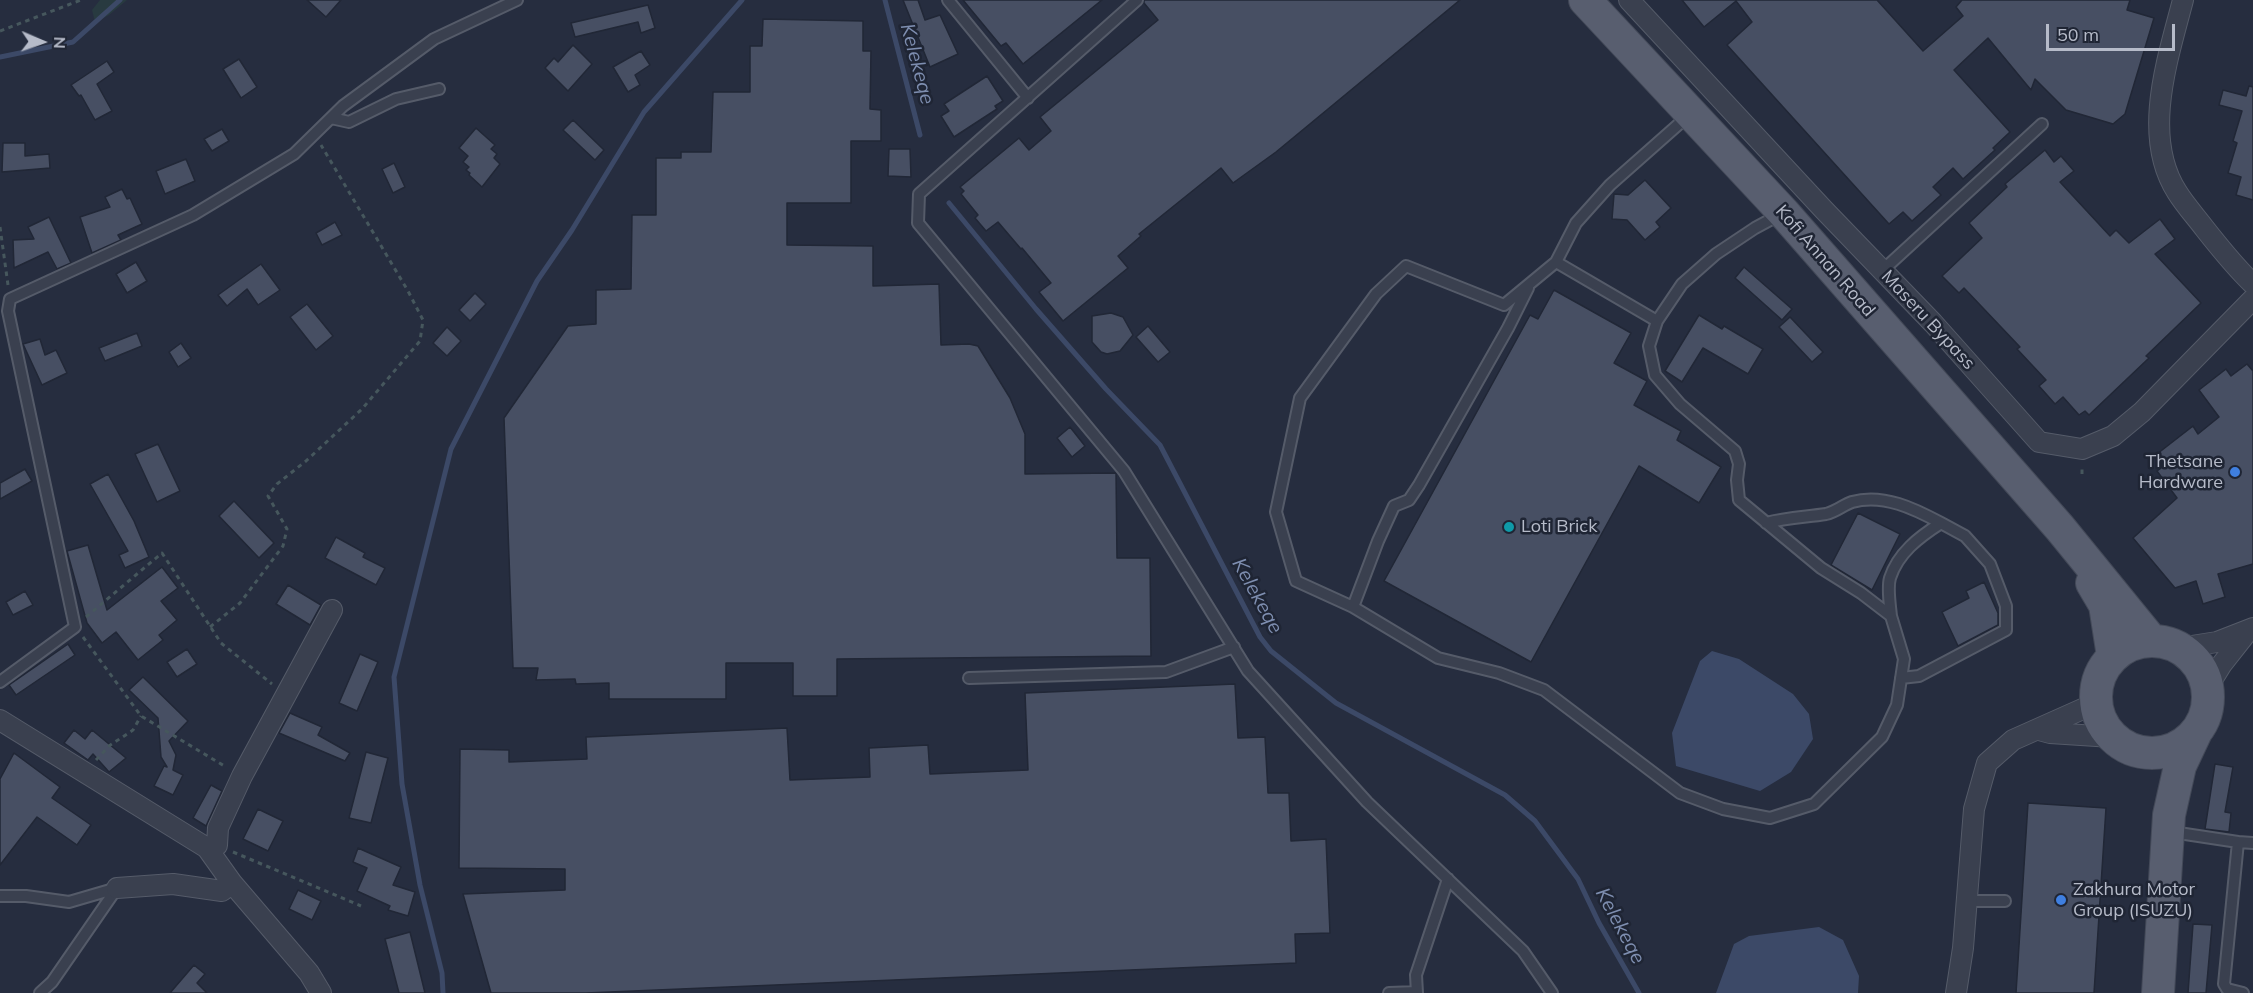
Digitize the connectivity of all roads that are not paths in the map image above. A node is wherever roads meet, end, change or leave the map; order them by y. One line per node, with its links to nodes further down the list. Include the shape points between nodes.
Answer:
1 (517, 0): 10 (lane, via 434,39)
2 (948, 0): 8 (lane)
3 (1137, 0): 8 (lane)
4 (1585, 0): 9 (main road, Kofi Annan Road)
5 (1629, 0): 14 (street, Maseru Bypass)
6 (2183, 0): 16 (street, via 2162,79 2159,124 2163,162 2176,192)
7 (439, 89): 10 (lane, via 396,99 349,122)
8 (1028, 98): 28 (lane, via 919,194 918,223 1124,471)
9 (1691, 114): 12 (main road, Kofi Annan Road); 13 (lane, via 1610,185 1576,223)
10 (331, 118): 18 (lane, via 294,154 193,215 10,299)
11 (2042, 124): 14 (lane)
12 (1784, 213): 19 (lane, via 1716,255 1682,284); 22 (main road, Kofi Annan Road)
13 (1556, 262): 15 (lane); 19 (lane)
14 (1882, 271): 17 (street, Maseru Bypass, via 2039,442 2082,449 2114,436 2142,412)
15 (1530, 284): 23 (lane, via 1419,485 1409,500 1394,506); 23 (lane, via 1504,305 1406,266 1376,294 1300,398 1276,512 1296,581)
16 (2253, 284)
17 (2253, 299)
18 (4, 312): 32 (lane, via 75,627)
19 (1657, 321): 20 (lane, via 1648,346 1655,375 1680,404 1735,451 1739,500)
20 (1766, 524): 21 (lane, via 1829,513 1852,502 1878,500 1916,509); 25 (lane)
21 (1941, 524): 25 (lane, via 1903,552 1889,579); 31 (lane, via 1965,536 1990,564 2006,606 2006,630 1919,676)
22 (2060, 528): 27 (main road, Kofi Annan Road); 29 (main road, Kofi Annan Road, via 2105,605)
23 (1353, 607): 31 (lane, via 1438,658 1499,673 1544,690 1680,793 1723,809 1770,818 1814,804 1882,736 1897,705)
24 (332, 610): 43 (street, via 243,776)
25 (1891, 616): 31 (lane, via 1904,659)
26 (2250, 629): 27 (street, via 2217,642); 33 (street)
27 (2166, 644): 29 (main road, via 2138,642); 33 (main road, via 2198,664)
28 (1234, 647): 30 (lane, via 1166,672); 44 (lane, via 1248,671 1367,802)
29 (2113, 656): 34 (main road, via 2097,686)
30 (969, 678)
31 (1901, 678)
32 (0, 682)
33 (2208, 688): 37 (main road, via 2206,711)
34 (2096, 703): 36 (street); 38 (main road, via 2101,721)
35 (0, 720): 43 (street)
36 (2039, 730): 38 (street); 48 (street, via 2013,740 1987,763 1974,809)
37 (2197, 731): 39 (main road, via 2172,750); 40 (main road, via 2180,766)
38 (2112, 737): 39 (main road)
39 (2141, 753): 40 (main road, via 2157,781)
40 (2169, 823): 41 (lane); 56 (main road)
41 (2238, 842): 42 (lane); 57 (lane, via 2224,984 2227,989)
42 (2253, 843)
43 (212, 847): 45 (street)
44 (1448, 879): 53 (lane, via 1416,975); 54 (lane, via 1523,951)
45 (232, 883): 46 (street, via 222,891 173,884); 51 (street, via 309,973)
46 (117, 888): 47 (lane, via 69,902); 50 (lane)
47 (0, 896)
48 (1968, 901): 49 (lane); 55 (street)
49 (2005, 901)
50 (40, 993)
51 (321, 993)
52 (1389, 993): 53 (lane)
53 (1417, 993)
54 (1552, 993)
55 (1956, 993)
56 (2158, 993)
57 (2243, 993)

